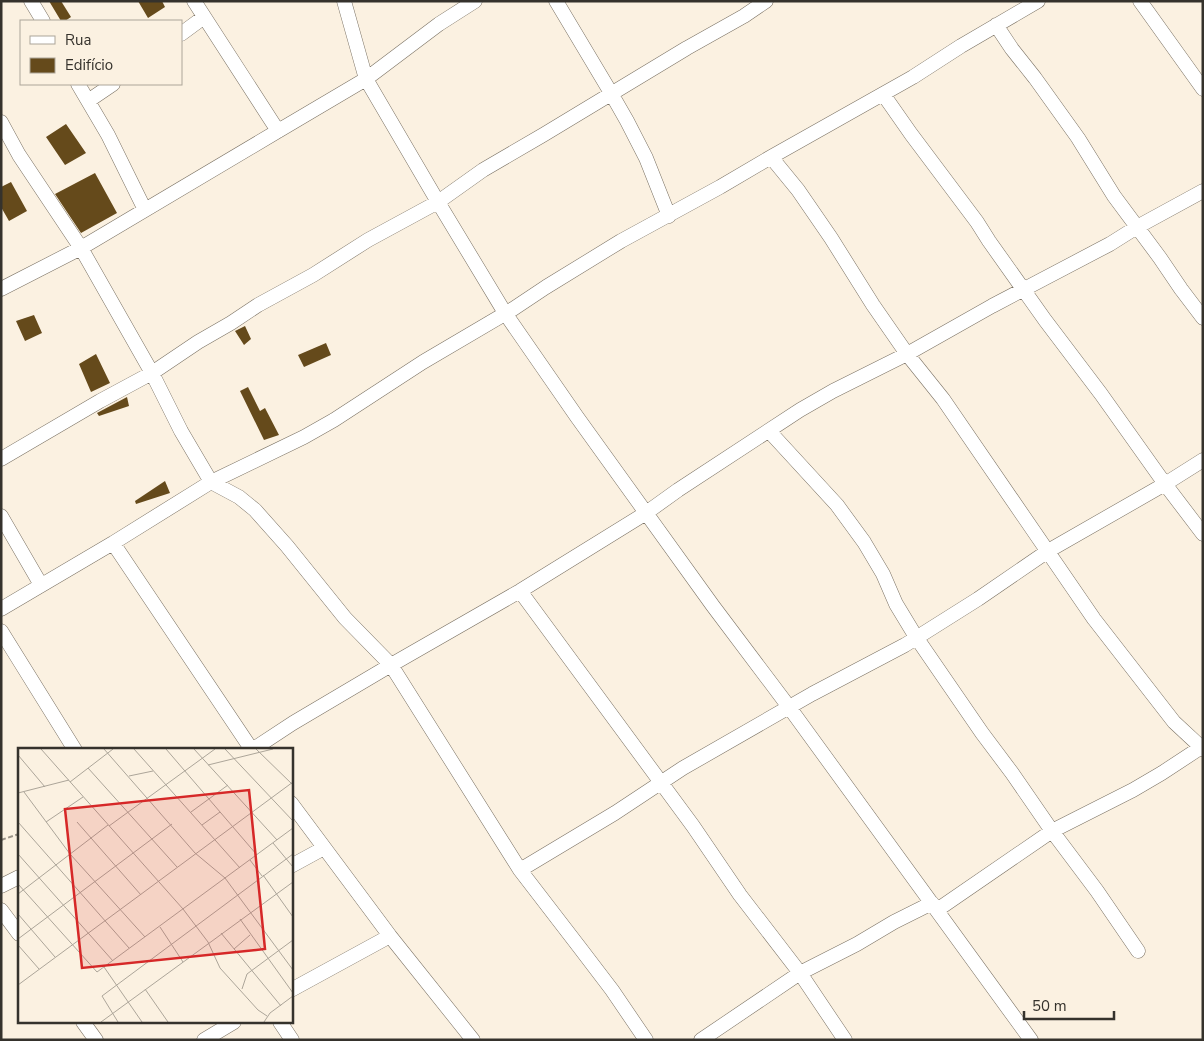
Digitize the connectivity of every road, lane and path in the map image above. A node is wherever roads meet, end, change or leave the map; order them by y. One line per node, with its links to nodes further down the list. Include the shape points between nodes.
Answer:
1 (31, 1): 10 (street)
2 (194, 1): 9 (street)
3 (344, 1): 13 (street)
4 (475, 1): 13 (street)
5 (556, 1): 17 (street)
6 (766, 1): 17 (street)
7 (1038, 1): 11 (street)
8 (1140, 1): 16 (street)
9 (204, 17): 12 (street); 21 (street)
10 (41, 20)
11 (996, 25): 18 (street); 27 (street, via 1078,138)
12 (182, 33)
13 (366, 79): 21 (street); 24 (street)
14 (79, 85): 19 (street)
15 (111, 85): 19 (street)
16 (1203, 89)
17 (611, 93): 24 (street, via 483,170); 26 (street, via 646,158)
18 (883, 94): 22 (street); 30 (street)
19 (88, 101): 25 (street)
20 (1, 122): 28 (street)
21 (278, 130): 25 (street)
22 (772, 156): 26 (street); 33 (street)
23 (1203, 191): 27 (street)
24 (438, 202): 31 (street); 34 (street, via 258,305)
25 (145, 210): 28 (street)
26 (669, 216): 31 (street, via 629,236)
27 (1137, 227): 30 (street); 32 (street)
28 (81, 248): 29 (street); 34 (street)
29 (1, 289)
30 (1023, 289): 33 (street); 39 (street)
31 (505, 313): 38 (street, via 334,420); 40 (street)
32 (1203, 318)
33 (907, 354): 35 (street, via 833,391); 44 (street, via 943,399)
34 (152, 373): 36 (street); 38 (street)
35 (768, 431): 40 (street); 49 (street, via 837,505 859,535)
36 (1, 459)
37 (1203, 460): 39 (street)
38 (211, 482): 43 (street); 50 (street, via 255,510 345,618)
39 (1165, 484): 42 (street); 44 (street)
40 (646, 513): 46 (street); 51 (street)
41 (1, 516): 45 (street)
42 (1203, 534)
43 (113, 543): 45 (street); 54 (street)
44 (1048, 552): 49 (street); 52 (street, via 1094,619 1174,722)
45 (41, 585): 47 (street)
46 (520, 592): 50 (street); 56 (street)
47 (1, 609)
48 (1, 631): 53 (street)
49 (916, 637): 51 (street); 58 (street)
50 (391, 665): 55 (street); 63 (street)
51 (789, 707): 56 (street); 66 (street)
52 (1202, 747): 58 (street, via 1133,790)
53 (74, 748)
54 (251, 748)
55 (255, 748)
56 (661, 783): 63 (street); 71 (street)
57 (292, 804): 61 (street)
58 (1052, 831): 66 (street); 70 (street)
59 (18, 834): 60 (path)
60 (1, 840)
61 (324, 848): 62 (street); 69 (street)
62 (292, 865)
63 (520, 870): 80 (street)
64 (18, 878): 65 (street)
65 (1, 886)
66 (935, 907): 71 (street, via 894,922); 83 (street)
67 (1, 910): 68 (street)
68 (18, 933)
69 (390, 936): 72 (street); 79 (street)
70 (1138, 951)
71 (800, 973): 81 (street); 82 (street)
72 (292, 989)
73 (85, 1024): 76 (street)
74 (231, 1024): 77 (street)
75 (281, 1024): 78 (street)
76 (96, 1040)
77 (204, 1040)
78 (292, 1040)
79 (473, 1040)
80 (646, 1040)
81 (701, 1040)
82 (845, 1040)
83 (1031, 1040)

